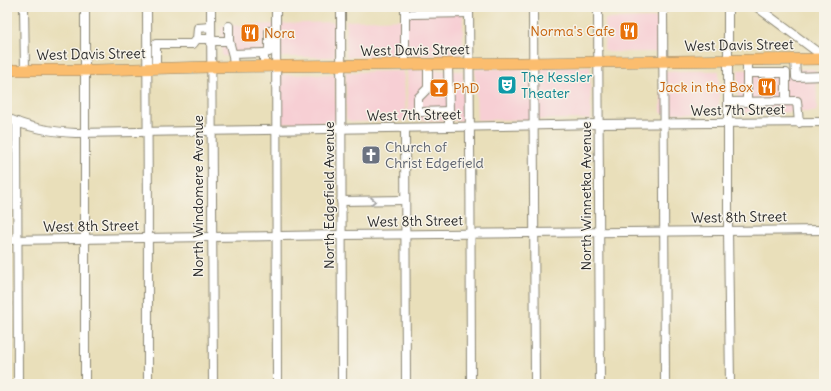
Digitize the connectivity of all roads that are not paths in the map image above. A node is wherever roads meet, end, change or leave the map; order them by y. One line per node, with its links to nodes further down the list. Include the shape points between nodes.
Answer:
1 (24, 7): 40 (street)
2 (85, 7): 41 (street)
3 (148, 7): 38 (street)
4 (210, 7): 16 (street, North Windomere Avenue)
5 (276, 7): 17 (street)
6 (341, 7): 35 (street, North Edgefield Avenue)
7 (405, 7): 33 (street)
8 (534, 7): 29 (street)
9 (598, 7): 27 (street, North Winnetka Avenue)
10 (663, 7): 28 (street)
11 (728, 7): 25 (street)
12 (757, 7): 23 (street)
13 (469, 10): 14 (street); 32 (street)
14 (412, 14)
15 (229, 26): 20 (street)
16 (211, 27): 18 (street, via 198,28); 19 (street, North Windomere Avenue)
17 (276, 31): 21 (street, via 269,31 269,52); 34 (street)
18 (197, 39): 19 (street); 38 (street, via 194,44 156,44)
19 (211, 40): 20 (street); 36 (street, North Windomere Avenue)
20 (230, 41): 22 (street)
21 (264, 53): 22 (street); 34 (street)
22 (233, 54): 37 (street)
23 (824, 58): 24 (main road, West Davis Street)
24 (795, 59): 26 (main road, West Davis Street); 43 (street, via 796,77)
25 (728, 60): 26 (main road, West Davis Street); 28 (main road, West Davis Street); 45 (street)
26 (747, 60): 42 (street)
27 (599, 62): 28 (main road, West Davis Street); 29 (main road, West Davis Street); 53 (street, North Winnetka Avenue)
28 (663, 62): 54 (street)
29 (534, 63): 32 (main road, West Davis Street); 55 (street)
30 (428, 64): 31 (main road, West Davis Street); 33 (main road, West Davis Street); 47 (street, via 428,88 418,98 418,109 421,112)
31 (448, 64): 32 (main road, West Davis Street); 47 (street)
32 (470, 64): 57 (street)
33 (405, 65): 35 (main road, West Davis Street)
34 (270, 66): 35 (main road, West Davis Street); 37 (main road, West Davis Street); 61 (street)
35 (342, 66): 59 (street, North Edgefield Avenue)
36 (210, 67): 37 (main road, West Davis Street); 38 (main road, West Davis Street); 60 (street, North Windomere Avenue)
37 (234, 67)
38 (152, 69): 41 (main road, West Davis Street); 62 (street)
39 (7, 70): 40 (main road, West Davis Street)
40 (25, 70): 41 (main road, West Davis Street)
41 (85, 70): 63 (street)
42 (747, 74): 44 (street, via 786,73); 46 (street)
43 (824, 76)
44 (786, 101): 46 (street); 52 (street, via 797,101)
45 (728, 102): 46 (street); 51 (street)
46 (747, 102)
47 (449, 111): 56 (street)
48 (7, 118): 49 (street, West 7th Street)
49 (17, 122): 63 (street, West 7th Street, via 45,130); 79 (street)
50 (824, 122): 52 (street, West 7th Street)
51 (728, 123): 52 (street, West 7th Street); 54 (street, West 7th Street); 66 (street)
52 (799, 123)
53 (599, 124): 54 (street, West 7th Street); 55 (street, West 7th Street); 69 (street, North Winnetka Avenue)
54 (663, 124): 68 (street)
55 (534, 125): 57 (street, West 7th Street); 71 (street)
56 (449, 127): 57 (street, West 7th Street); 58 (street, West 7th Street)
57 (470, 127): 70 (street)
58 (405, 128): 59 (street, West 7th Street); 64 (street)
59 (342, 129): 61 (street, West 7th Street); 65 (street, North Edgefield Avenue)
60 (211, 130): 61 (street, West 7th Street); 62 (street, West 7th Street); 75 (street, North Windomere Avenue)
61 (276, 130): 74 (street)
62 (148, 132): 63 (street, West 7th Street); 76 (street)
63 (85, 133): 77 (street)
64 (405, 200): 65 (street, one-way to 64); 72 (street)
65 (341, 201): 73 (street, North Edgefield Avenue)
66 (728, 230): 67 (street, West 8th Street); 68 (street, West 8th Street); 91 (street)
67 (824, 230)
68 (664, 231): 69 (street, West 8th Street); 90 (street)
69 (599, 232): 71 (street, West 8th Street); 89 (street, North Winnetka Avenue)
70 (472, 233): 71 (street, West 8th Street); 72 (street, West 8th Street); 87 (street)
71 (535, 233): 88 (street)
72 (405, 234): 73 (street, West 8th Street); 86 (street)
73 (341, 235): 74 (street, West 8th Street); 85 (street, North Edgefield Avenue)
74 (276, 236): 75 (street, West 8th Street); 84 (street)
75 (212, 237): 76 (street, West 8th Street); 83 (street, North Windomere Avenue)
76 (147, 238): 77 (street, West 8th Street); 82 (street)
77 (84, 239): 79 (street, West 8th Street); 81 (street)
78 (7, 240): 79 (street, West 8th Street)
79 (18, 240): 80 (street)
80 (18, 384)
81 (85, 384)
82 (148, 384)
83 (213, 384)
84 (277, 384)
85 (342, 384)
86 (406, 384)
87 (471, 384)
88 (535, 384)
89 (600, 384)
90 (664, 384)
91 (730, 384)

